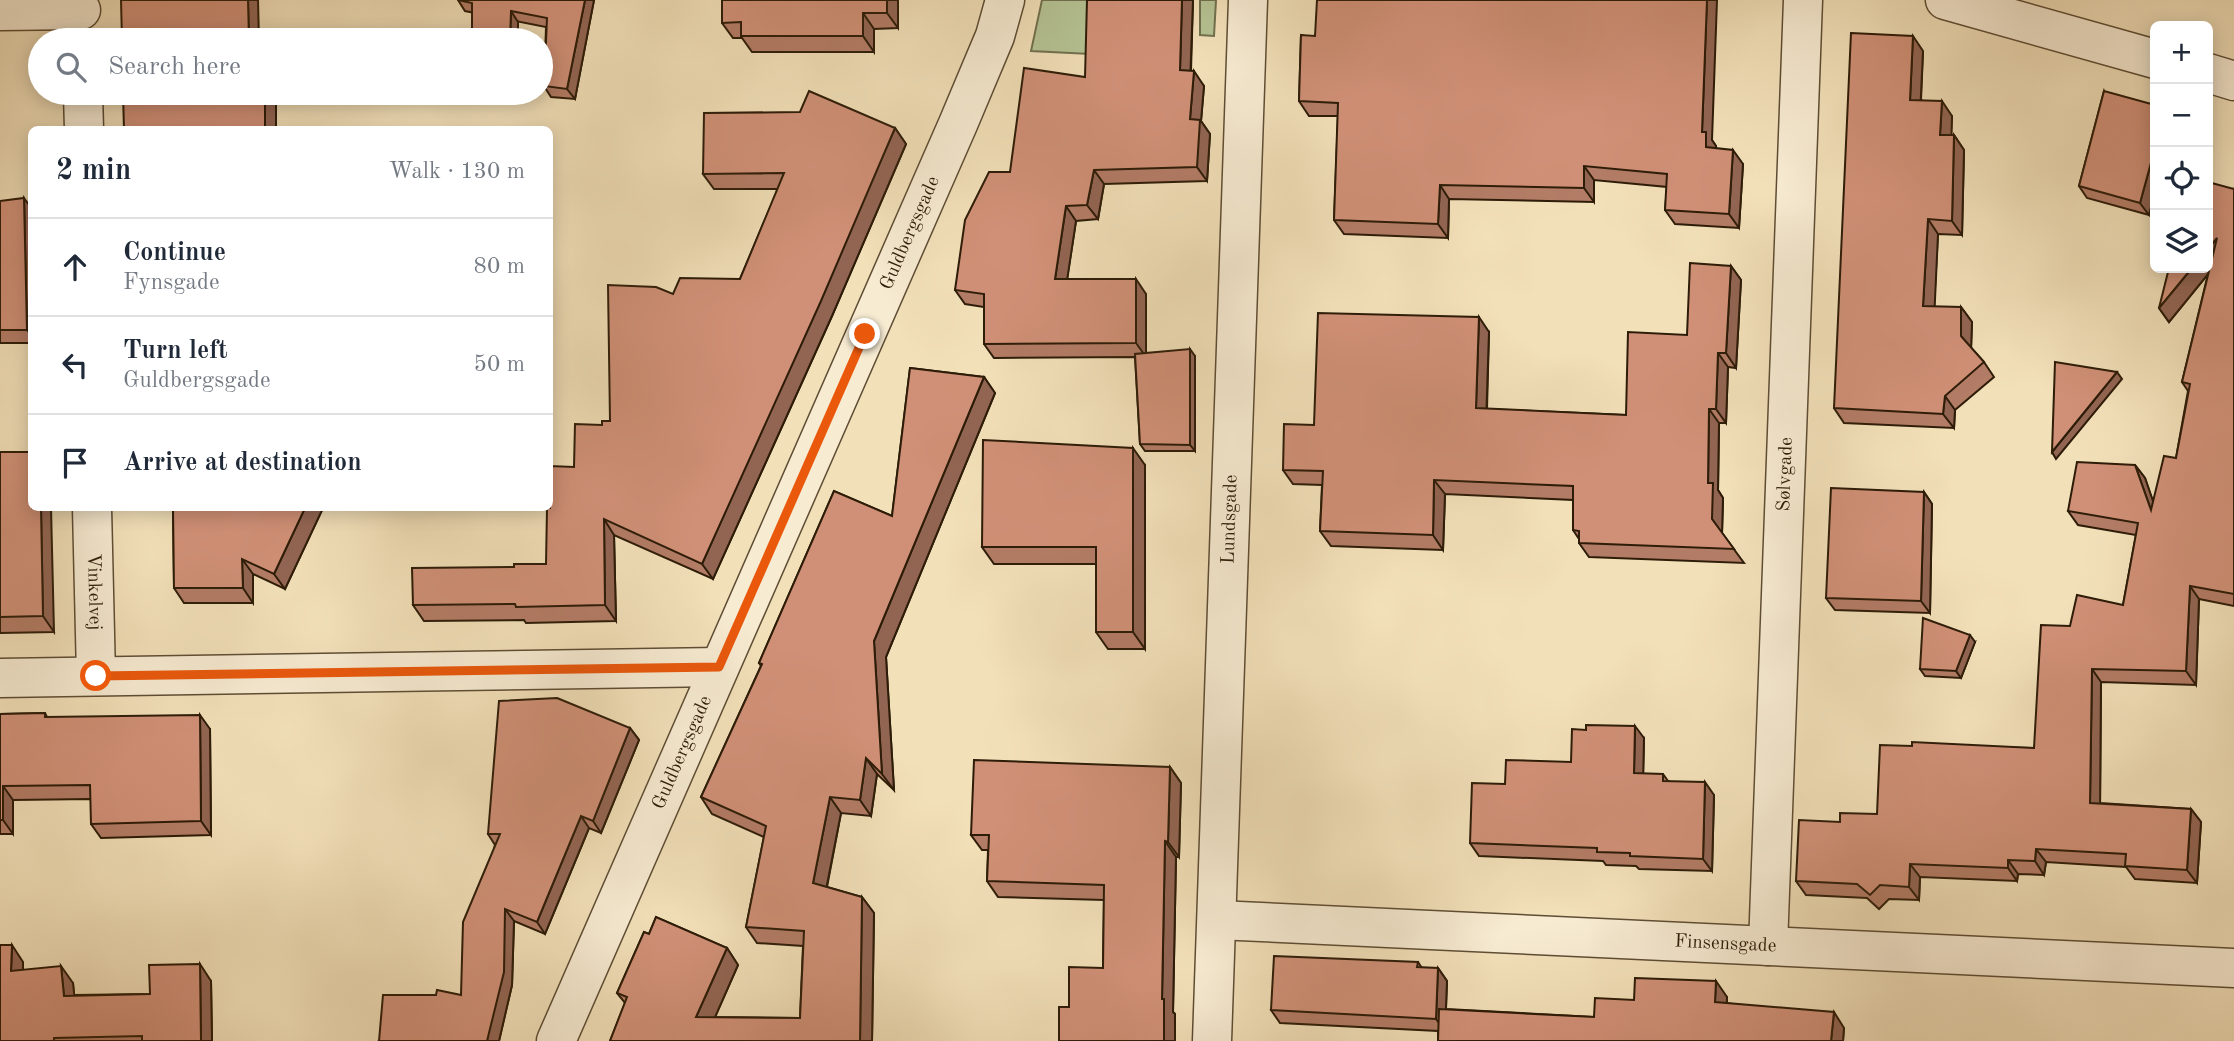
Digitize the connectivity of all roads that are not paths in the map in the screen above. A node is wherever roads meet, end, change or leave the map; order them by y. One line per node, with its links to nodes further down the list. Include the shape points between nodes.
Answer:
1 (1005, 0): 13 (street, Guldbergsgade, via 958,124)
2 (1248, 0): 16 (street, Lundsgade)
3 (1802, 0): 17 (street, Sølvgade)
4 (1945, 0): 7 (street)
5 (0, 11): 6 (street)
6 (82, 17)
7 (2150, 58)
8 (2213, 75): 9 (street)
9 (2234, 81)
10 (83, 105): 11 (street)
11 (84, 126)
12 (92, 511): 14 (street, Vinkelvej)
13 (719, 667): 14 (street); 19 (street, Guldbergsgade)
14 (96, 676): 15 (street)
15 (0, 678)
16 (1217, 920): 17 (street, Finsensgade); 20 (street, Lundsgade)
17 (1768, 946): 18 (street, Finsensgade)
18 (2234, 968)
19 (556, 1041)
20 (1212, 1041)

